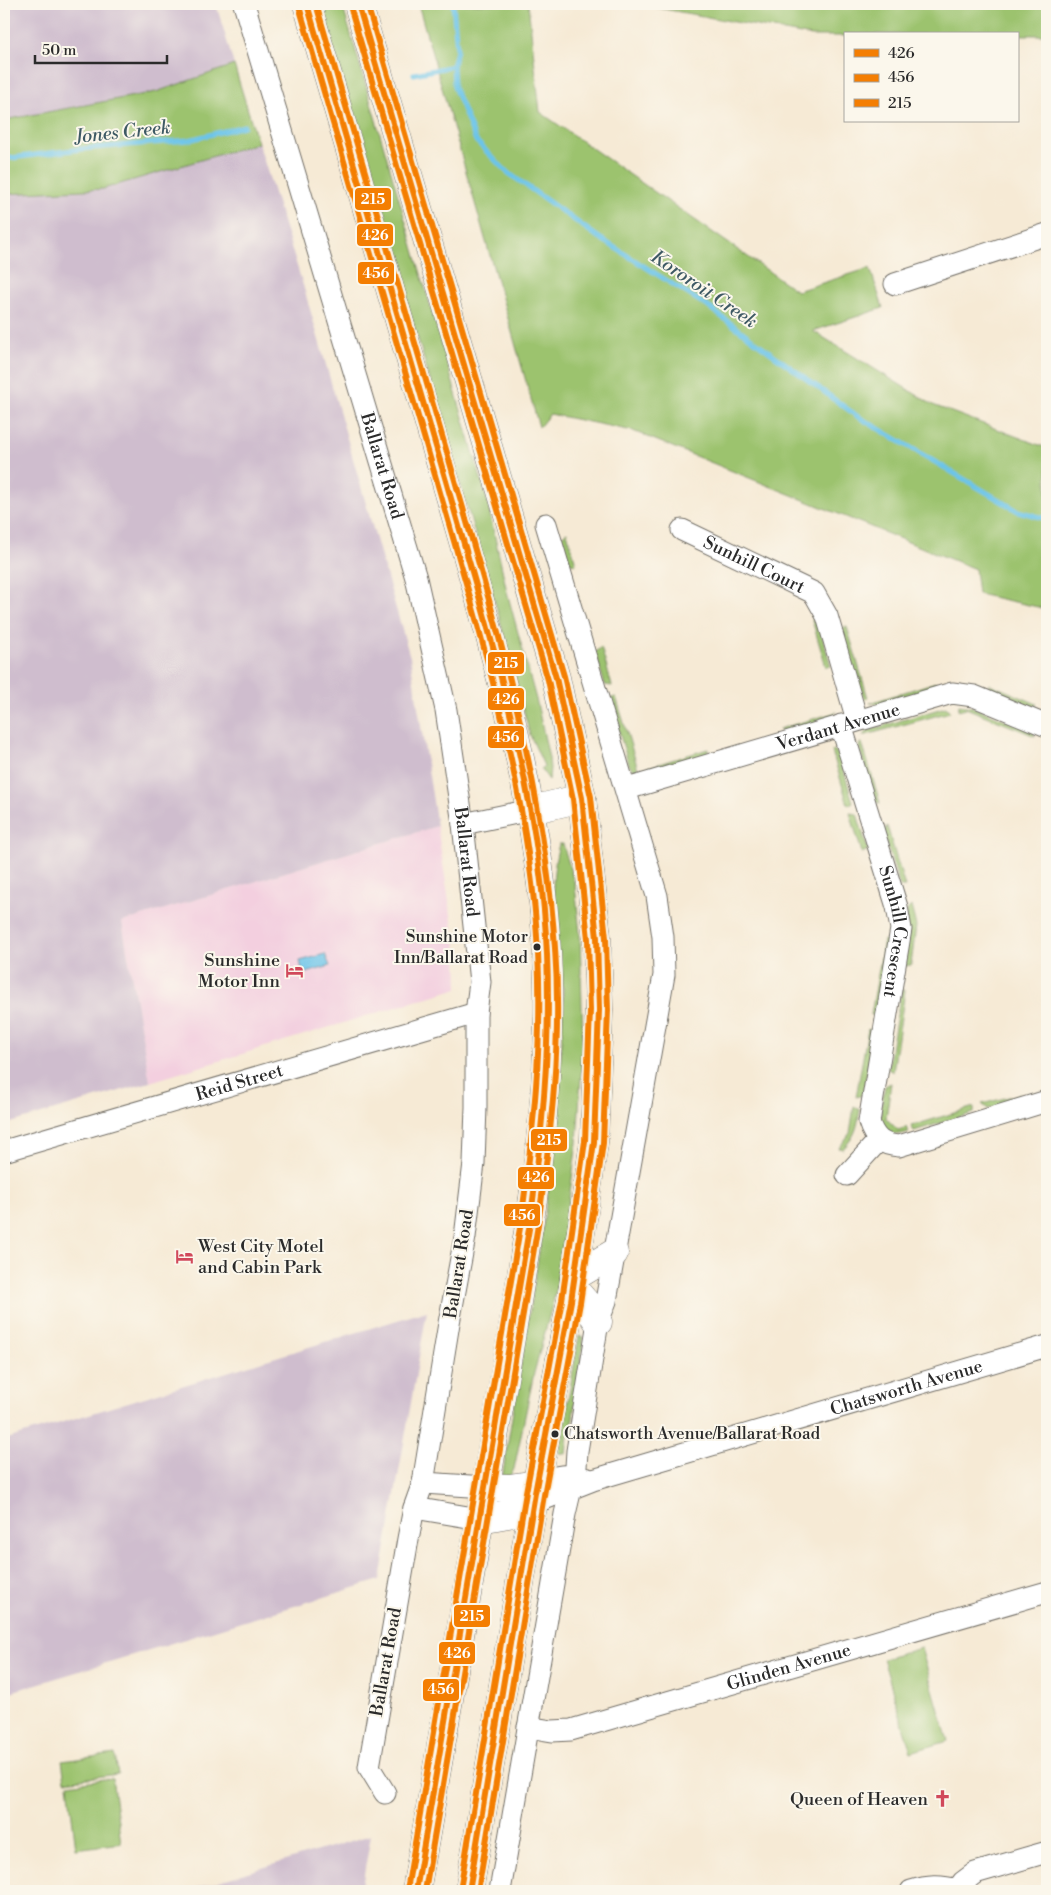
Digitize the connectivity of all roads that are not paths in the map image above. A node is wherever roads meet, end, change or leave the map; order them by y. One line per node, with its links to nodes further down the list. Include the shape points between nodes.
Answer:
1 (244, 4): 13 (street, Ballarat Road, via 416,578 446,710)
2 (307, 4): 12 (highway, via 504,686)
3 (358, 4): 11 (highway, via 554,669)
4 (1047, 234): 5 (street)
5 (895, 284)
6 (546, 524): 10 (street)
7 (682, 530): 8 (street, Sunhill Court, via 814,593 827,616)
8 (849, 722): 9 (street, Verdant Avenue, via 952,693 974,696); 10 (street, Verdant Avenue); 16 (street, Sunhill Crescent, via 901,929 869,1122)
9 (1047, 726)
10 (627, 789): 19 (street, via 657,896 664,975)
11 (582, 798): 12 (highway); 20 (highway, via 597,938 599,1010 594,1142)
12 (531, 810): 13 (street); 25 (highway, via 547,953 548,1057 537,1173)
13 (464, 824): 14 (street, Ballarat Road, via 480,982)
14 (476, 1013): 17 (street, Reid Street); 24 (street, Ballarat Road, via 474,1163 465,1236)
15 (1047, 1101): 16 (street, via 899,1146)
16 (879, 1140): 18 (street)
17 (4, 1151)
18 (847, 1175)
19 (614, 1253): 20 (highway); 21 (street, via 606,1300)
20 (574, 1283): 21 (highway); 26 (highway)
21 (598, 1322): 23 (street, via 577,1451)
22 (1047, 1346): 23 (street, Chatsworth Avenue)
23 (580, 1482): 26 (street, Chatsworth Avenue, via 565,1474 554,1476); 30 (street, via 565,1514)
24 (423, 1483): 25 (street); 27 (street, Ballarat Road)
25 (486, 1486): 26 (highway); 28 (highway)
26 (535, 1494): 28 (highway, via 508,1514); 35 (highway)
27 (414, 1508): 28 (street); 31 (street, Ballarat Road, via 369,1767)
28 (480, 1519): 34 (highway)
29 (1047, 1592): 30 (street, Glinden Avenue, via 571,1730)
30 (528, 1727): 36 (street)
31 (385, 1793)
32 (1047, 1852): 33 (street, via 975,1873)
33 (957, 1890): 37 (street, via 930,1886)
34 (416, 1891)
35 (469, 1891)
36 (500, 1891)
37 (911, 1891)

